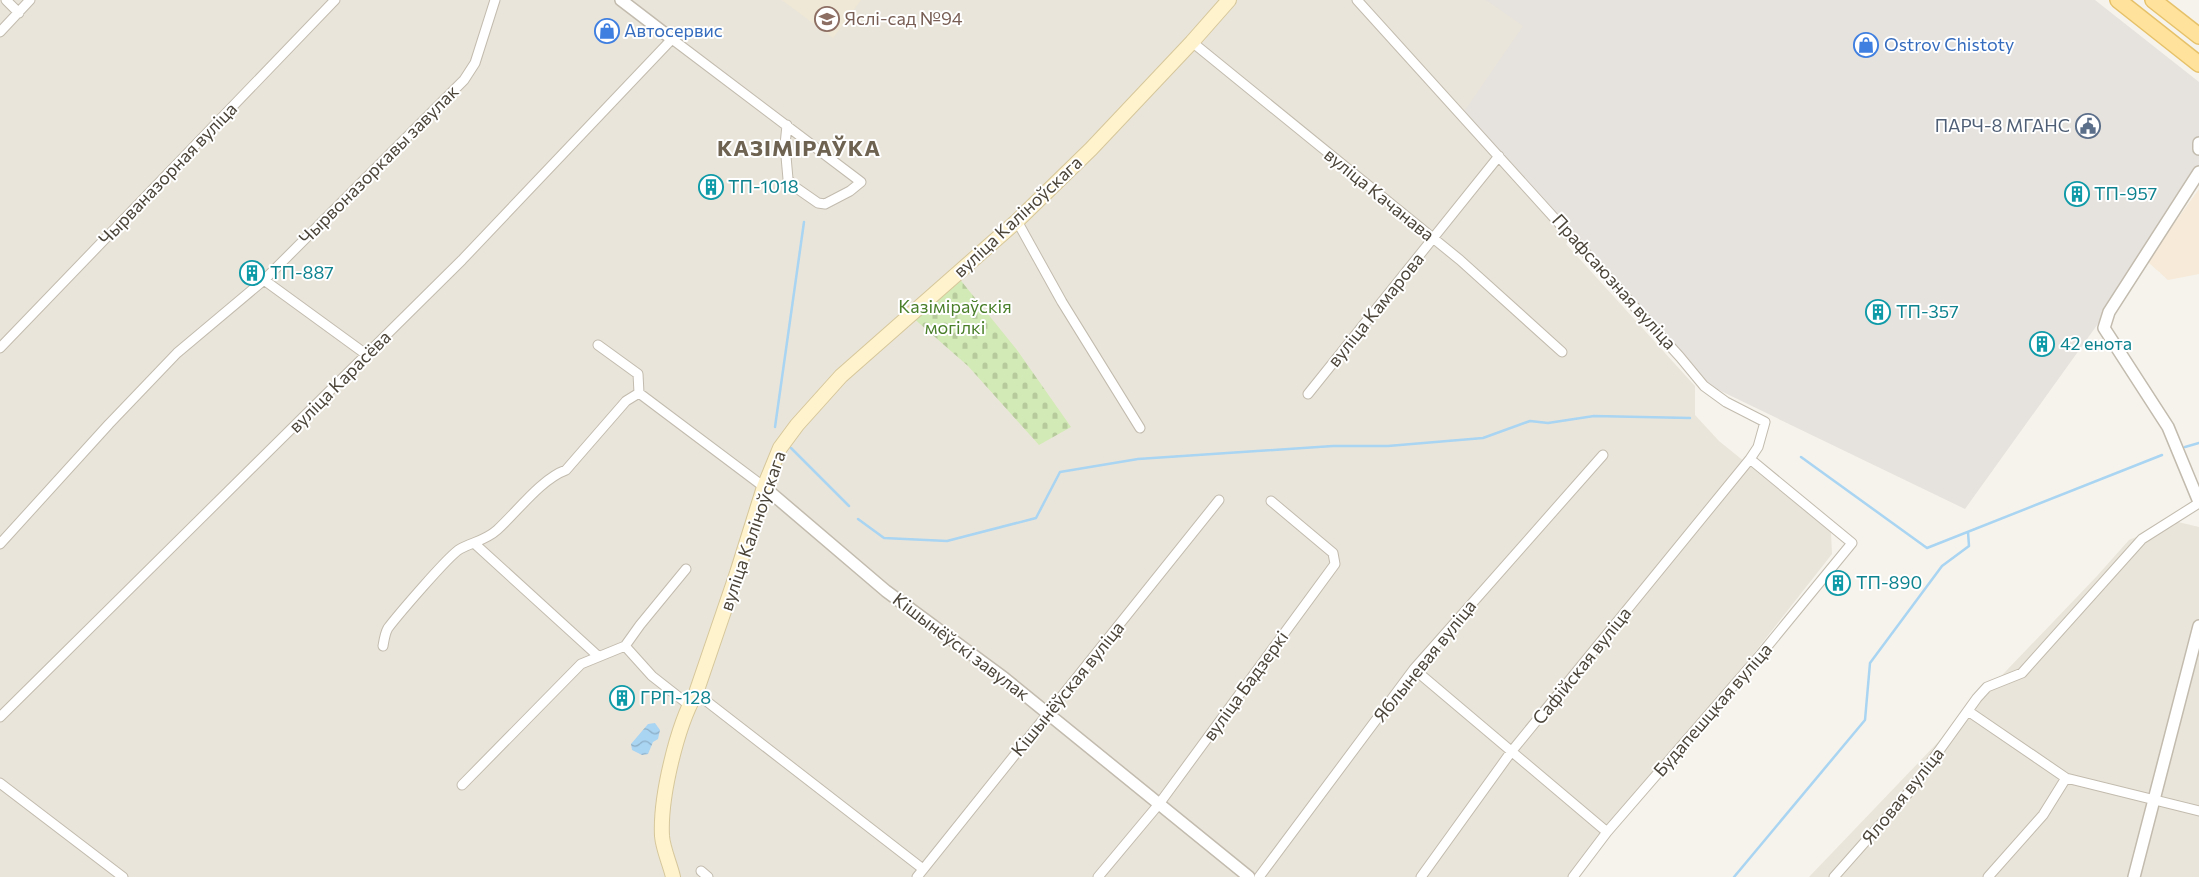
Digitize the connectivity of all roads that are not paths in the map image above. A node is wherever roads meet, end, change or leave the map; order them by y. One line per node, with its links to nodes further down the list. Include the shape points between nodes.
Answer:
1 (6, 0): 10 (street)
2 (30, 0): 10 (street)
3 (335, 0): 25 (street, Чырваназорная вуліца)
4 (495, 0): 23 (street, Чырвоназоркавы завулак, via 475,63 464,80)
5 (621, 0): 13 (street)
6 (1229, 0): 14 (main road, вуліца Каліноўскага)
7 (1357, 0): 19 (street, Прафсаюзная вуліца)
8 (2118, 0): 15 (main road)
9 (2153, 0): 12 (main road)
10 (19, 12): 11 (street)
11 (0, 32)
12 (2199, 36)
13 (672, 40): 16 (street); 27 (street, вуліца Карасёва)
14 (1192, 42): 21 (main road, вуліца Каліноўскага); 22 (street, вуліца Качанава)
15 (2199, 64)
16 (786, 125): 16 (street, via 861,182 850,192 825,204 818,203 795,187 788,179)
17 (2199, 143): 18 (street)
18 (2199, 149)
19 (1499, 156): 22 (street, вуліца Камарова); 32 (street, Прафсаюзная вуліца, via 1704,386 1726,402 1765,422 1758,447)
20 (2199, 172): 36 (street, via 2109,312 2104,328 2168,426)
21 (1017, 221): 30 (street, via 1062,302); 33 (main road, вуліца Каліноўскага, via 841,376 796,425 780,448)
22 (1433, 239): 26 (street, вуліца Качанава); 29 (street, вуліца Камарова)
23 (264, 280): 27 (street); 37 (street, Чырвоназоркавы завулак, via 176,353)
24 (598, 345): 28 (street, via 638,374)
25 (0, 348)
26 (1562, 352)
27 (367, 355): 48 (street, вуліца Карасёва)
28 (639, 393): 33 (street); 38 (street, via 626,400 566,470 552,478 495,532)
29 (1308, 394)
30 (1140, 428)
31 (1603, 455): 44 (street, Яблыневая вуліца)
32 (1750, 459): 49 (street, Сафійская вуліца); 56 (street, Будапешцкая вуліца, via 1852,543)
33 (764, 487): 45 (main road, вуліца Каліноўскага); 47 (street, Кішынёўскі завулак, via 886,591 958,642)
34 (1219, 500): 47 (street, Кішынёўская вуліца)
35 (1272, 501): 54 (street, вуліца Бадзеркі, via 1333,553 1335,564)
36 (2199, 503): 46 (street, Яловая вуліца, via 2142,539 2022,673 1987,687)
37 (0, 544)
38 (474, 544): 41 (street, via 459,549 448,561 387,630); 43 (street)
39 (686, 569): 42 (street)
40 (2199, 626): 53 (street)
41 (383, 646)
42 (625, 646): 43 (street); 45 (street, via 652,676)
43 (598, 656): 52 (street, via 581,664)
44 (1414, 669): 49 (street); 63 (street, Яблыневая вуліца)
45 (692, 699): 57 (street); 59 (main road, вуліца Каліноўскага, via 670,771 664,803 662,837)
46 (1968, 711): 50 (street); 66 (street, Яловая вуліца, via 1910,791)
47 (1049, 714): 54 (street, Кішынёўскі завулак); 57 (street, Кішынёўская вуліца)
48 (0, 717)
49 (1511, 752): 56 (street); 64 (street, Сафійская вуліца)
50 (2066, 778): 53 (street); 67 (street, via 2043,814)
51 (0, 783): 58 (street)
52 (462, 785)
53 (2156, 800): 55 (street); 68 (street)
54 (1159, 804): 61 (street, вуліца Бадзеркі); 62 (street)
55 (2199, 811)
56 (1607, 832): 65 (street, Будапешцкая вуліца)
57 (923, 869): 60 (street, Кішынёўская вуліца)
58 (123, 877)
59 (673, 877)
60 (916, 877)
61 (1098, 877)
62 (1249, 877)
63 (1259, 877)
64 (1421, 877)
65 (1573, 877)
66 (1834, 877)
67 (1988, 877)
68 (2134, 877)

